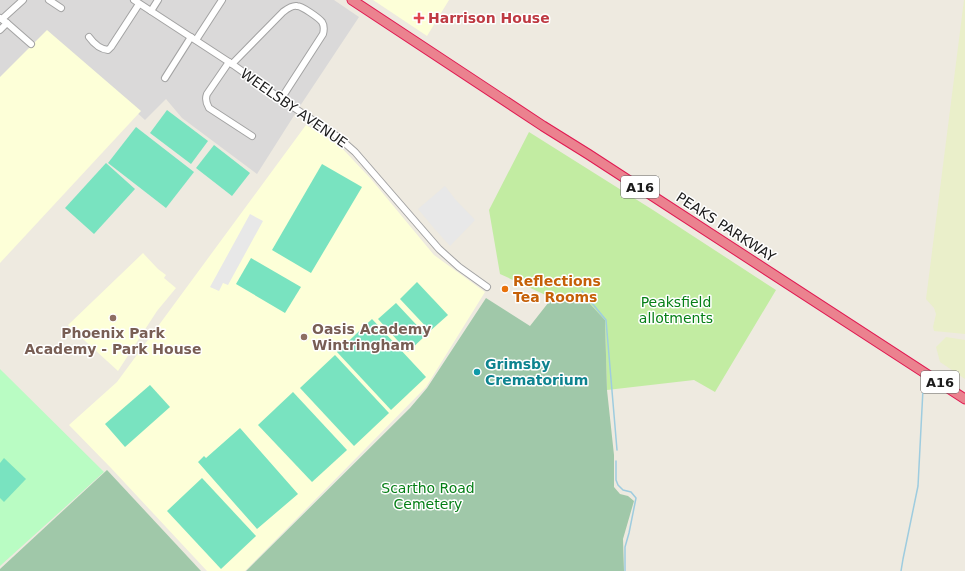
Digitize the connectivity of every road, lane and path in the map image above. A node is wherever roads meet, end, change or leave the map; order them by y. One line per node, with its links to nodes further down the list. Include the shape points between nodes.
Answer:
1 (23, 0): 10 (street)
2 (49, 0): 8 (street)
3 (134, 0): 7 (street, WEELSBY AVENUE)
4 (158, 0): 9 (street)
5 (222, 0): 14 (street)
6 (352, 0): 21 (highway, PEAKS PARKWAY / A16)
7 (139, 4): 9 (street, WEELSBY AVENUE); 13 (street, via 108,50 95,45)
8 (60, 8)
9 (151, 11): 14 (street, WEELSBY AVENUE)
10 (1, 18): 11 (street)
11 (7, 23): 12 (street); 15 (street)
12 (0, 30)
13 (89, 37)
14 (193, 39): 16 (street, WEELSBY AVENUE); 17 (street)
15 (31, 44)
16 (230, 63): 18 (street, WEELSBY AVENUE); 18 (street, via 292,6 301,7 320,20 324,26 323,34); 19 (street, via 207,94 206,102 209,108)
17 (165, 78)
18 (281, 99): 20 (street, WEELSBY AVENUE, via 338,137 355,152 439,249)
19 (252, 136)
20 (487, 287)
21 (965, 399)

